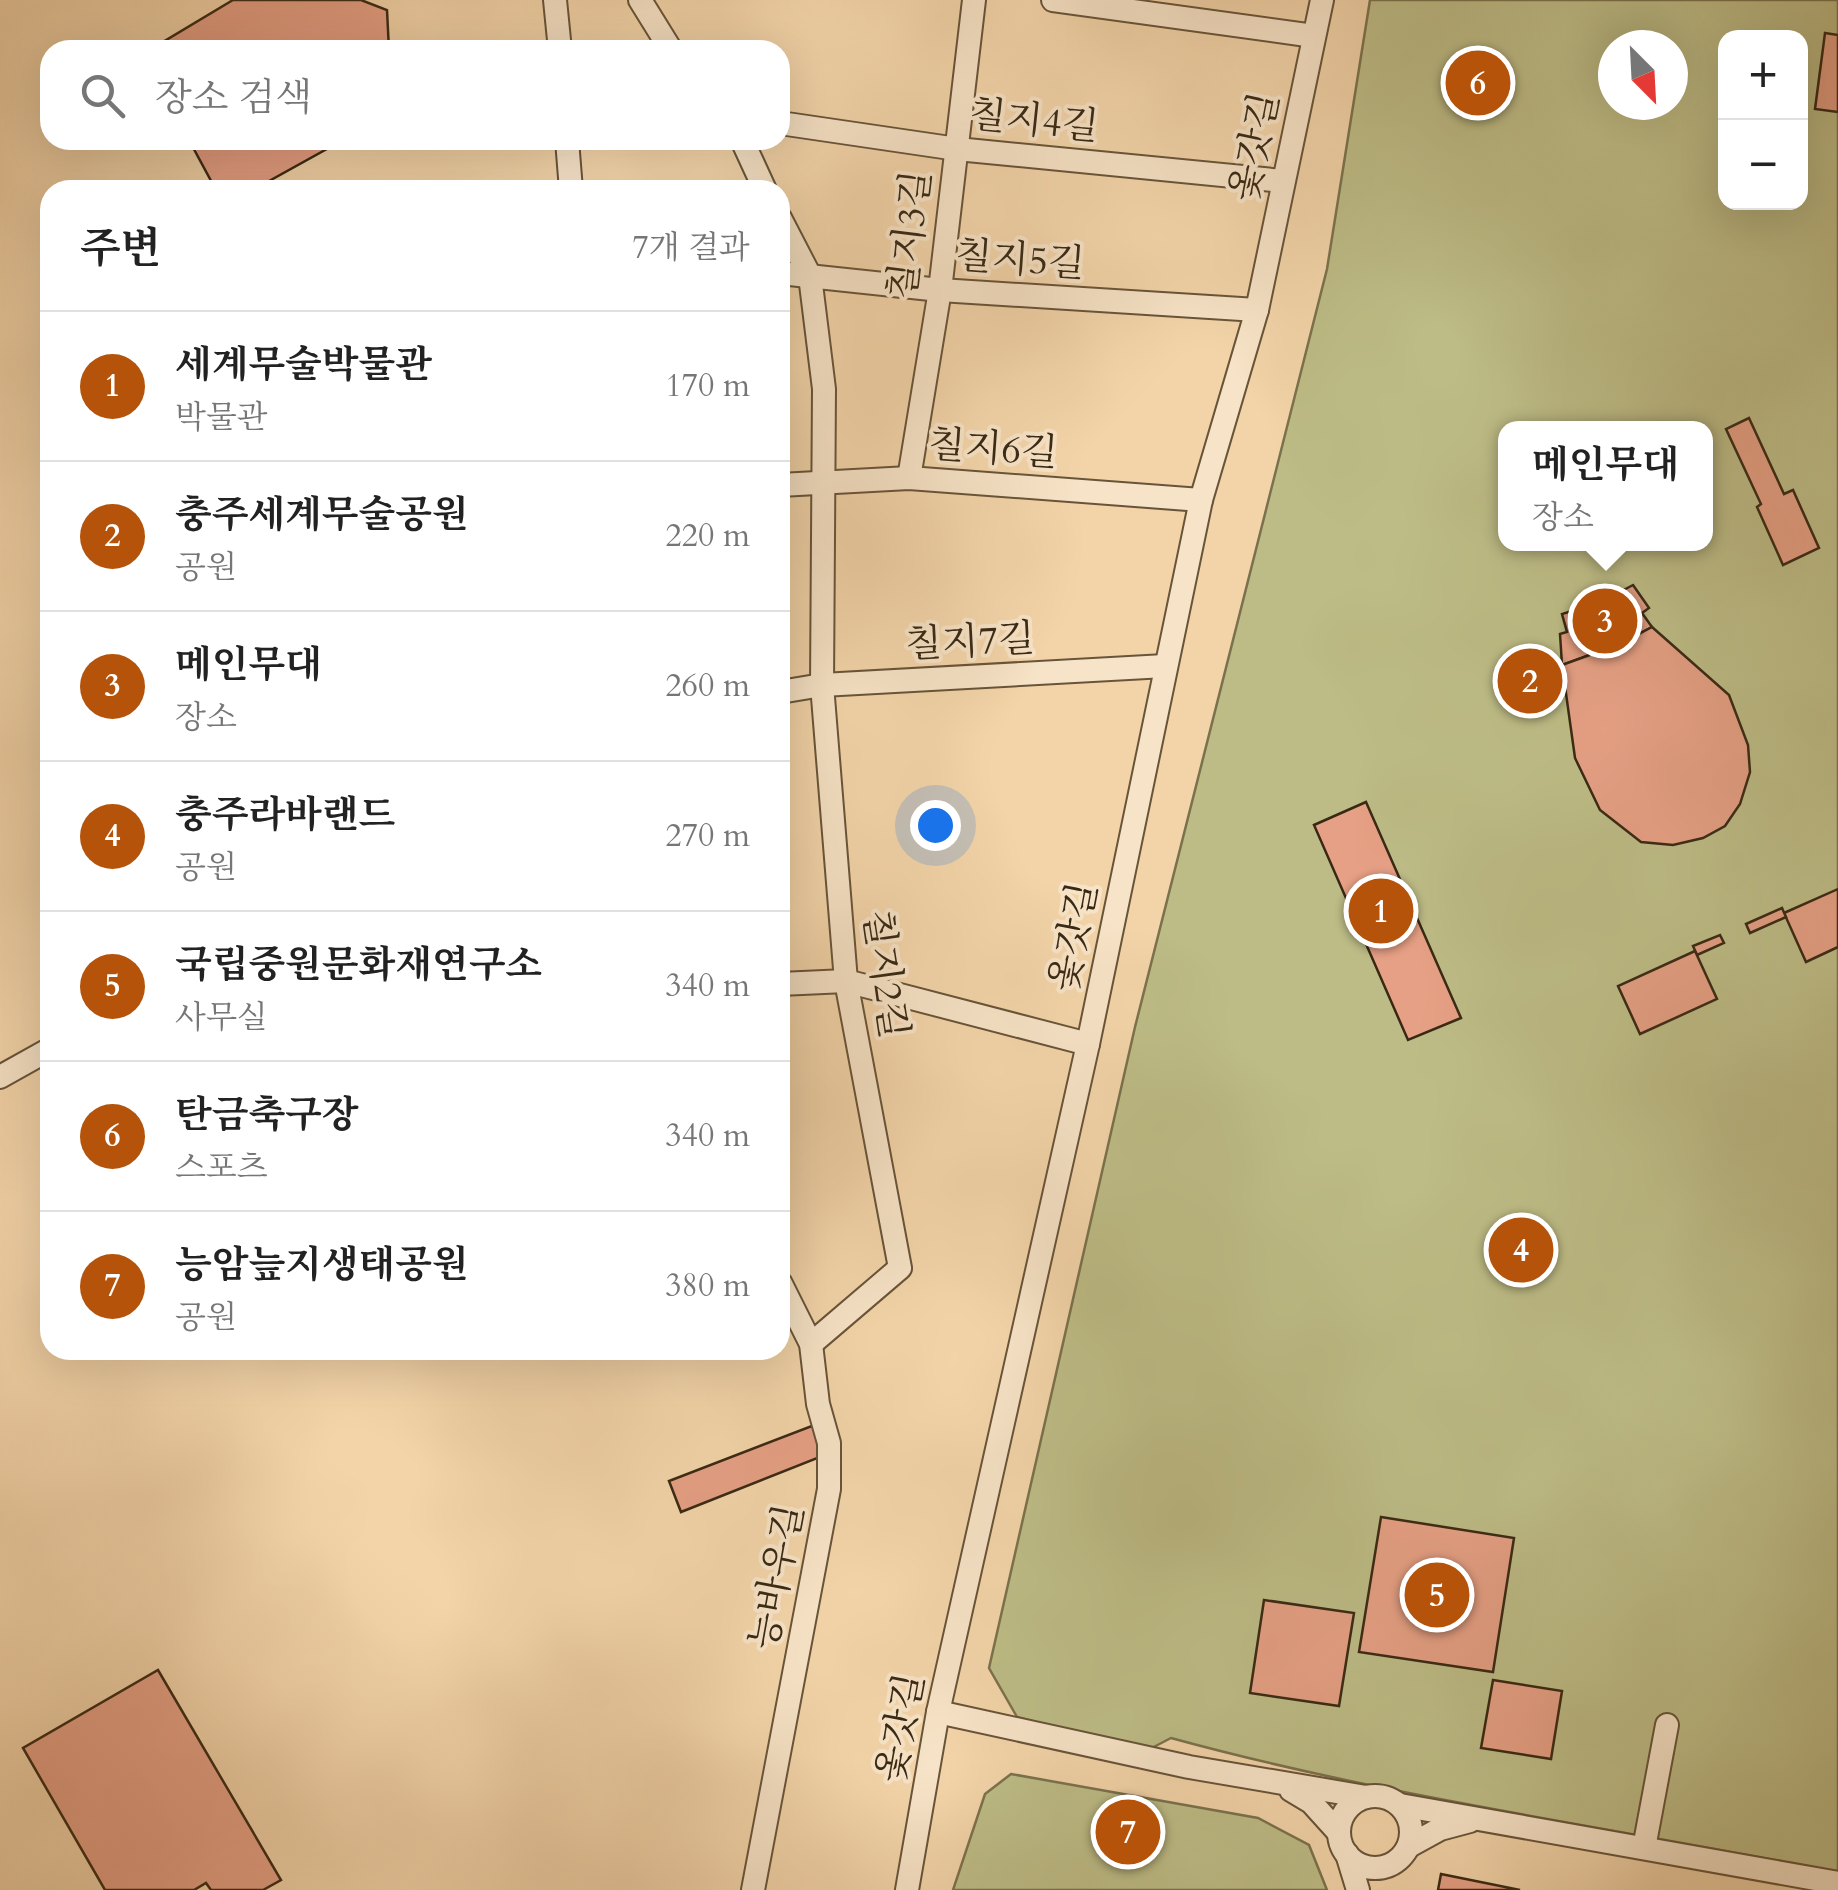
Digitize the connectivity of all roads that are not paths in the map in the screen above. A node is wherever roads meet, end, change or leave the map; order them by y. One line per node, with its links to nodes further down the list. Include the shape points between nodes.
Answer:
1 (555, 0): 7 (street)
2 (640, 0): 8 (street)
3 (974, 0): 10 (street, 칠지3길)
4 (1053, 0): 6 (street)
5 (1322, 0): 6 (street, 옻갓길)
6 (1314, 36): 15 (street, 옻갓길)
7 (559, 40)
8 (665, 40)
9 (790, 124): 10 (street, 칠지4길)
10 (957, 149): 15 (street, 칠지4길); 19 (street, 칠지3길)
11 (568, 150): 13 (street)
12 (747, 150): 14 (street)
13 (570, 180)
14 (760, 180)
15 (1283, 182): 20 (street, 옻갓길)
16 (790, 237): 18 (street, 칠지2길)
17 (790, 274): 18 (street, 칠지5길)
18 (810, 276): 19 (street, 칠지5길); 22 (street, 칠지2길, via 824,389)
19 (940, 290): 20 (street, 칠지5길); 21 (street, 칠지3길)
20 (1257, 310): 24 (street, 옻갓길)
21 (909, 478): 22 (street, 칠지6길); 24 (street, 칠지6길)
22 (824, 482): 23 (street, 칠지6길); 26 (street, 칠지2길)
23 (790, 485)
24 (1200, 500): 25 (street, 옻갓길)
25 (1165, 666): 26 (street, 칠지7길); 30 (street, 옻갓길)
26 (822, 685): 27 (street, 칠지7길); 28 (street, 칠지2길)
27 (790, 690)
28 (846, 981): 29 (street); 30 (street); 34 (street, 칠지2길, via 900,1268)
29 (790, 984)
30 (1088, 1044): 35 (street, 옻갓길)
31 (40, 1055): 32 (street)
32 (0, 1077)
33 (790, 1302): 34 (street, 능바우길)
34 (811, 1344): 46 (street, 능바우길, via 830,1489)
35 (938, 1712): 37 (street); 47 (street, 옻갓길)
36 (1667, 1725): 43 (street)
37 (1259, 1780): 38 (street); 41 (street, via 1310,1802)
38 (1366, 1797): 39 (street); 41 (street, via 1349,1808)
39 (1400, 1806): 40 (street); 42 (street, via 1411,1824)
40 (1484, 1820): 42 (street, via 1455,1824); 43 (street)
41 (1343, 1843): 44 (street, via 1362,1865); 48 (street)
42 (1409, 1846): 44 (street)
43 (1644, 1848): 45 (street)
44 (1388, 1866): 49 (street)
45 (1838, 1883)
46 (753, 1890)
47 (907, 1890)
48 (1358, 1890)
49 (1371, 1890)

